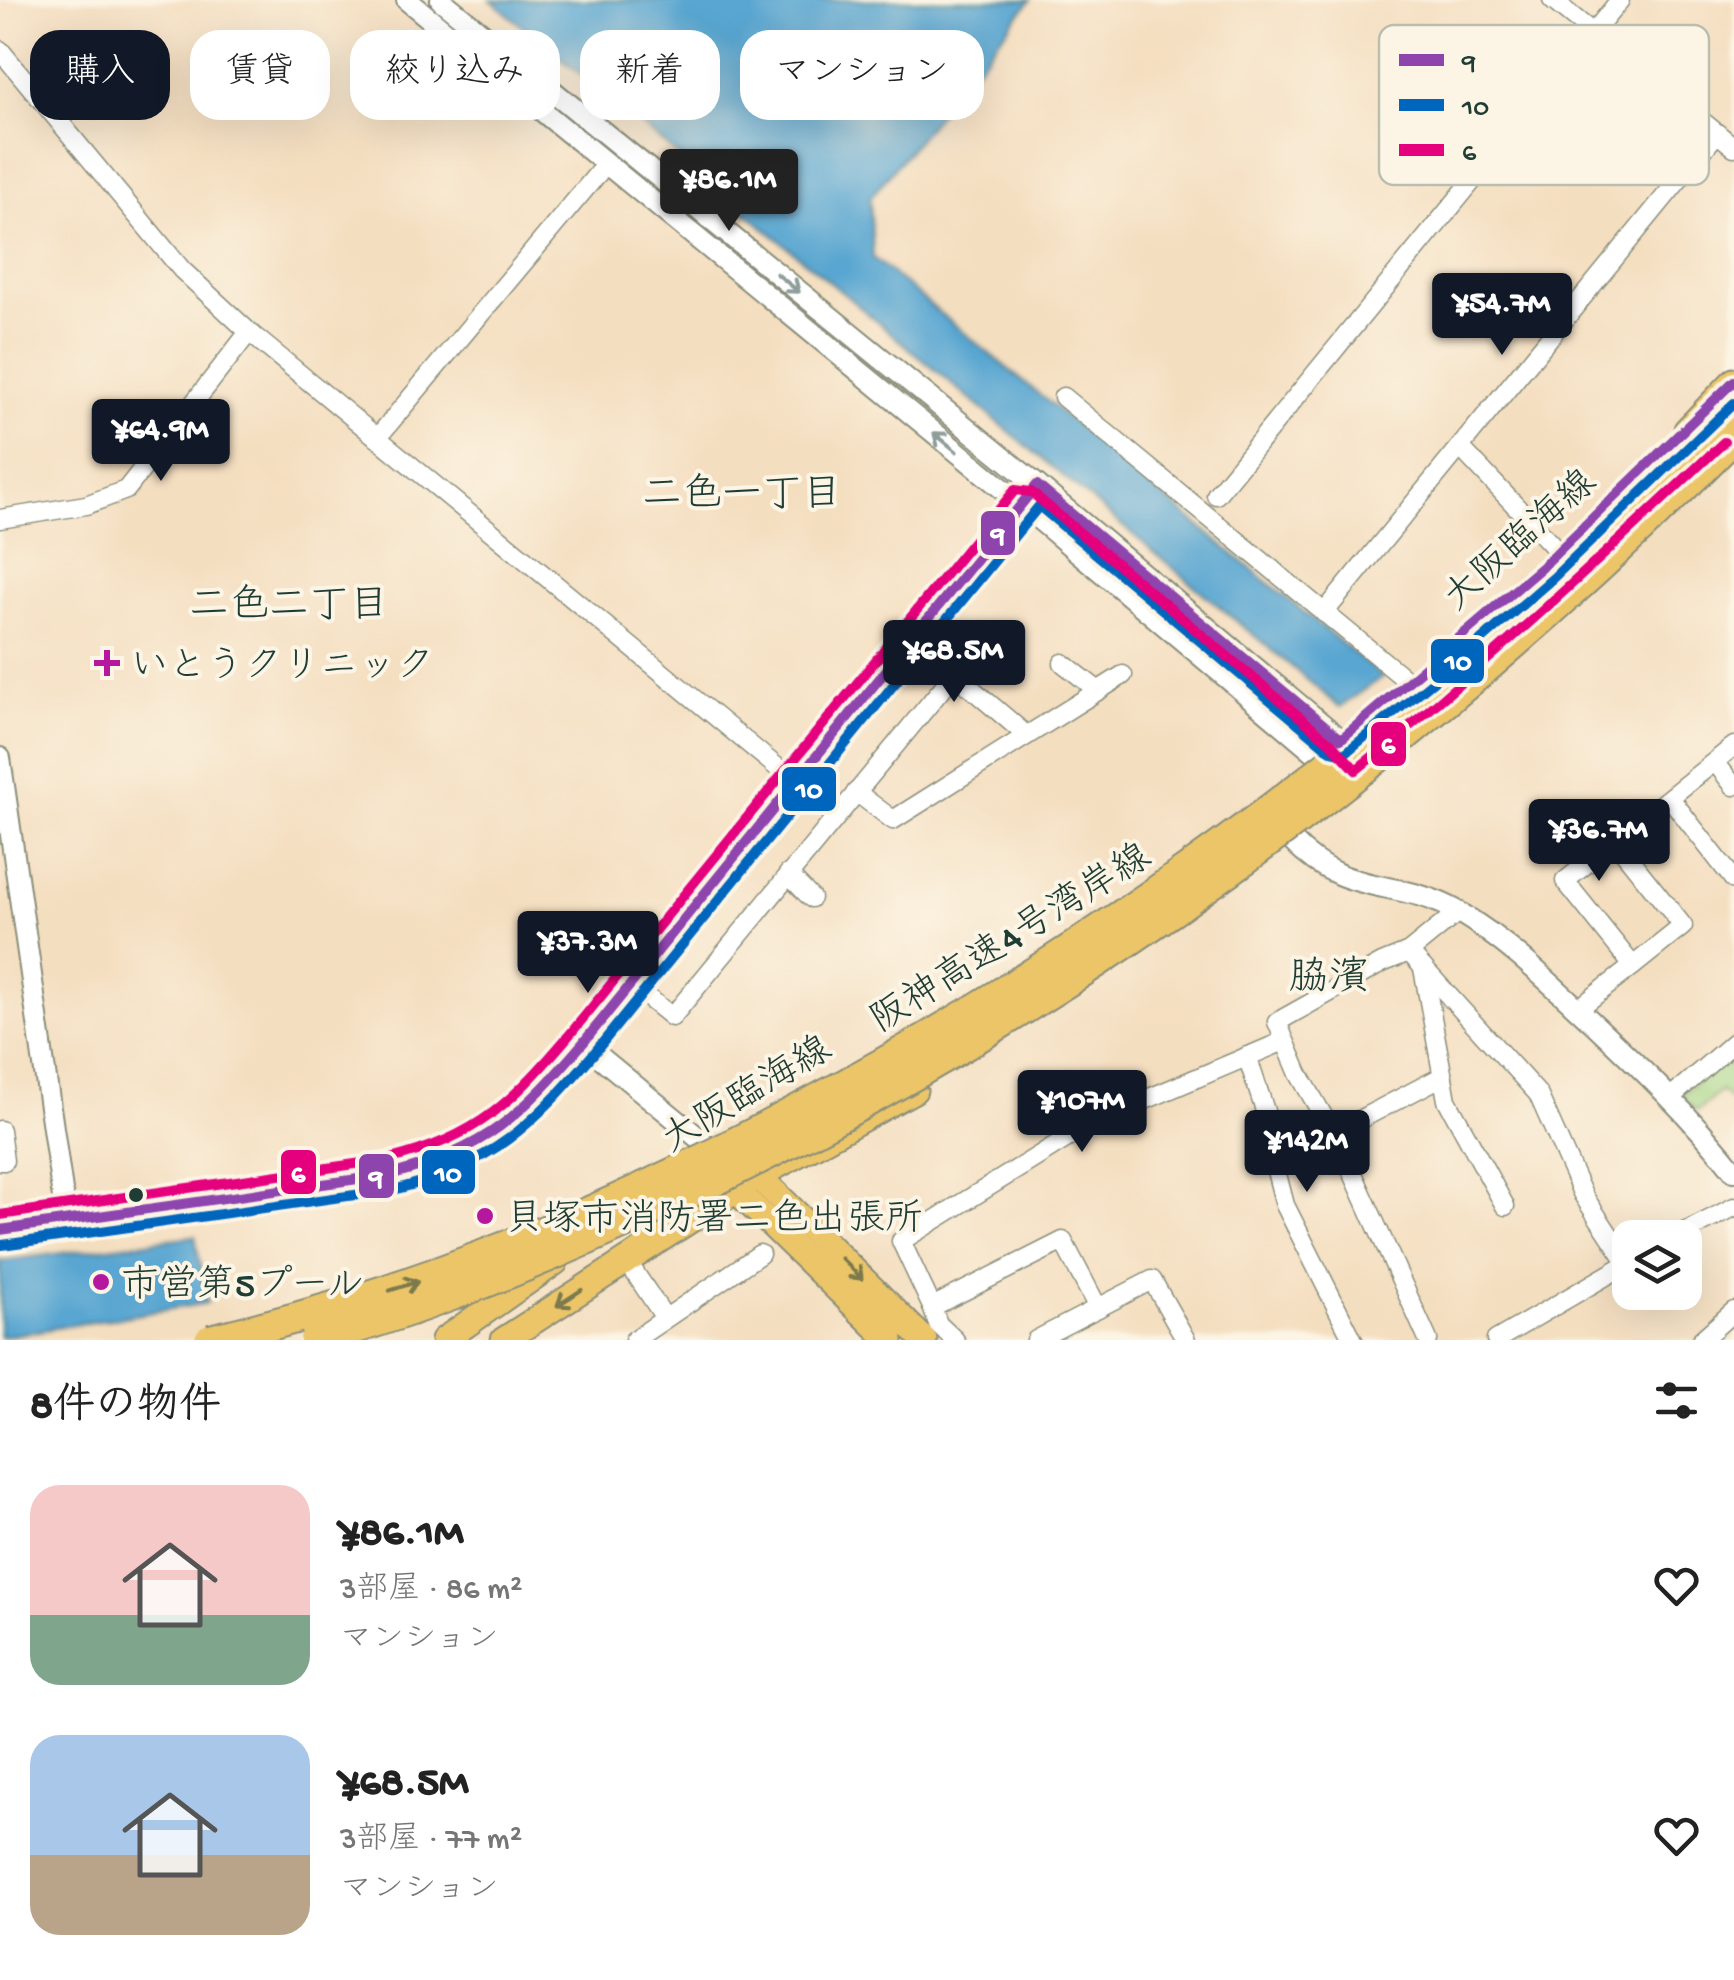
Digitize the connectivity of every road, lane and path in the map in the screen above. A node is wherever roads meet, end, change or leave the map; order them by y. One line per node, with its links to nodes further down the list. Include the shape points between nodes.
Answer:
1 (407, 0): 12 (street)
2 (442, 0): 23 (street, one-way to 23)
3 (1552, 0): 5 (street)
4 (1620, 0): 6 (street)
5 (1584, 25)
6 (1600, 25)
7 (0, 50): 15 (street, via 182,270)
8 (1709, 126): 9 (street)
9 (1716, 132): 10 (street); 11 (street)
10 (1709, 141)
11 (1734, 147)
12 (605, 164): 20 (street); 25 (street, one-way to 12)
13 (1470, 185): 24 (street)
14 (1673, 185): 21 (street)
15 (249, 332): 20 (street); 26 (street, via 126,490)
16 (1734, 382): 27 (main road, 大阪臨海線)
17 (1063, 397): 28 (street)
18 (1734, 404): 84 (highway, 阪神高速4号湾岸線, one-way to 18, bridge, via 346,1305 542,1234 703,1160 953,1024 1144,902 1340,756 1552,578)
19 (1734, 436): 85 (highway, 阪神高速4号湾岸線, bridge, via 1447,701 1252,855 1062,986 872,1100 688,1194 473,1288)
20 (377, 438): 41 (street)
21 (1460, 448): 27 (street); 28 (street)
22 (1734, 453): 40 (main road, 大阪臨海線, via 1549,628)
23 (1037, 485): 25 (street); 37 (street)
24 (1216, 495)
25 (1021, 504): 29 (street); 37 (street)
26 (0, 519)
27 (1559, 552): 33 (main road, 大阪臨海線)
28 (1324, 613): 33 (street)
29 (913, 639): 31 (street); 41 (street)
30 (1063, 662): 34 (street)
31 (954, 674): 35 (street); 44 (street)
32 (1123, 675): 34 (street)
33 (1410, 683): 37 (main road, 大阪臨海線)
34 (1096, 689): 35 (street)
35 (1026, 734): 44 (street, via 894,820)
36 (1734, 746): 39 (street)
37 (1331, 747): 40 (street); 43 (street); 67 (main road, 大阪臨海線, via 1170,869 1004,980)
38 (0, 758): 47 (street)
39 (1715, 762): 42 (street); 45 (street)
40 (1377, 771): 43 (main road, 大阪臨海線)
41 (795, 782): 46 (street); 57 (street)
42 (1734, 786)
43 (1355, 790): 48 (main road, 大阪臨海線)
44 (856, 792): 46 (street)
45 (1670, 798): 49 (street); 51 (street)
46 (838, 813): 50 (street)
47 (6, 840): 73 (street)
48 (1292, 840): 53 (street, via 1329,872); 70 (main road, 大阪臨海線, via 1021,1027)
49 (1616, 841): 55 (street, via 1565,881); 55 (street, via 1683,926)
50 (788, 874): 52 (street); 57 (street, via 672,1017)
51 (1734, 880)
52 (811, 898)
53 (1458, 912): 54 (street); 58 (street)
54 (1409, 952): 56 (street); 59 (street, via 1277,1022)
55 (1632, 966): 58 (street)
56 (1423, 967): 63 (street); 76 (street, via 1538,1094 1583,1195)
57 (630, 982): 61 (street)
58 (1578, 1009): 64 (street)
59 (1284, 1041): 62 (street); 66 (street)
60 (1734, 1042): 64 (street)
61 (583, 1043): 67 (street); 73 (street, via 496,1134 432,1166)
62 (1247, 1056): 80 (street, via 1093,1122 901,1241); 94 (street, via 1285,1205)
63 (1443, 1076): 66 (street); 71 (street, via 1447,1100)
64 (1671, 1098): 69 (street)
65 (0, 1130): 68 (street)
66 (1334, 1133): 95 (street)
67 (713, 1150): 70 (main road); 86 (main road, 大阪臨海線)
68 (0, 1161)
69 (1734, 1171)
70 (747, 1183): 78 (main road, 大阪臨海線); 89 (main road); 90 (main road, one-way to 90)
71 (1505, 1206)
72 (1734, 1207): 74 (street)
73 (66, 1219): 75 (street)
74 (1702, 1223)
75 (0, 1230)
76 (1612, 1237)
77 (760, 1254): 83 (street)
78 (628, 1260): 83 (street); 87 (main road, 大阪臨海線, one-way to 87)
79 (1612, 1272): 96 (street)
80 (932, 1307): 81 (street, via 1063,1241); 91 (street, via 938,1324)
81 (1098, 1308): 92 (street); 93 (street, via 1152,1280)
82 (1734, 1311): 97 (street)
83 (665, 1318): 88 (street)
84 (210, 1340)
85 (316, 1340)
86 (444, 1340)
87 (504, 1340)
88 (634, 1340)
89 (890, 1340)
90 (924, 1340)
91 (956, 1340)
92 (1036, 1340)
93 (1186, 1340)
94 (1352, 1340)
95 (1428, 1340)
96 (1496, 1340)
97 (1701, 1340)

